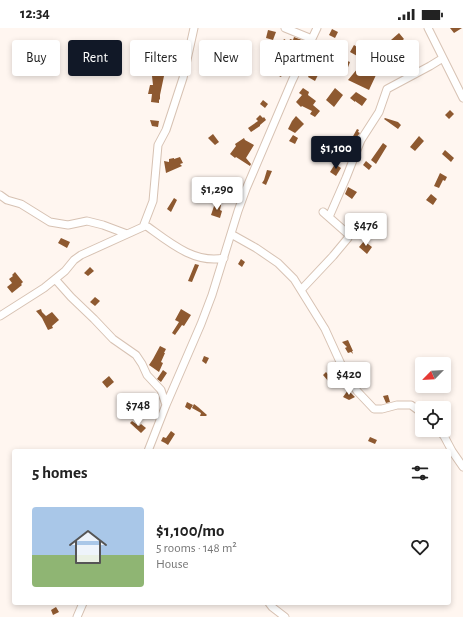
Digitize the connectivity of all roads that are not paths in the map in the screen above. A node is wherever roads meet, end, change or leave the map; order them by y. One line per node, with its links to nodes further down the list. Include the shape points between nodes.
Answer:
1 (194, 28): 9 (street, via 183,78 166,130 158,145 152,201)
2 (285, 28): 5 (street)
3 (317, 28): 5 (street)
4 (428, 28): 6 (street)
5 (312, 39): 11 (street, via 246,189)
6 (443, 58): 7 (street); 14 (street, via 387,89 379,112 361,140 346,178 326,214 348,234 348,238)
7 (463, 98)
8 (0, 195): 10 (street, via 21,204 50,222 68,225 88,222)
9 (143, 227): 10 (street); 12 (street, via 148,227 187,253 215,260)
10 (127, 234): 13 (street, via 81,255)
11 (231, 234): 12 (street); 14 (street, via 278,263)
12 (224, 258): 16 (street, via 201,324)
13 (55, 279): 15 (street); 16 (street, via 114,339 136,355 147,375 161,390)
14 (301, 290): 17 (street, via 325,329 346,375 374,409 411,405)
15 (0, 316)
16 (166, 405): 19 (street)
17 (415, 408)
18 (445, 437): 20 (street)
19 (149, 449)
20 (451, 449)
21 (451, 449): 22 (street)
22 (463, 468)
23 (82, 605): 25 (street)
24 (271, 605): 26 (street)
25 (77, 617)
26 (285, 617)

